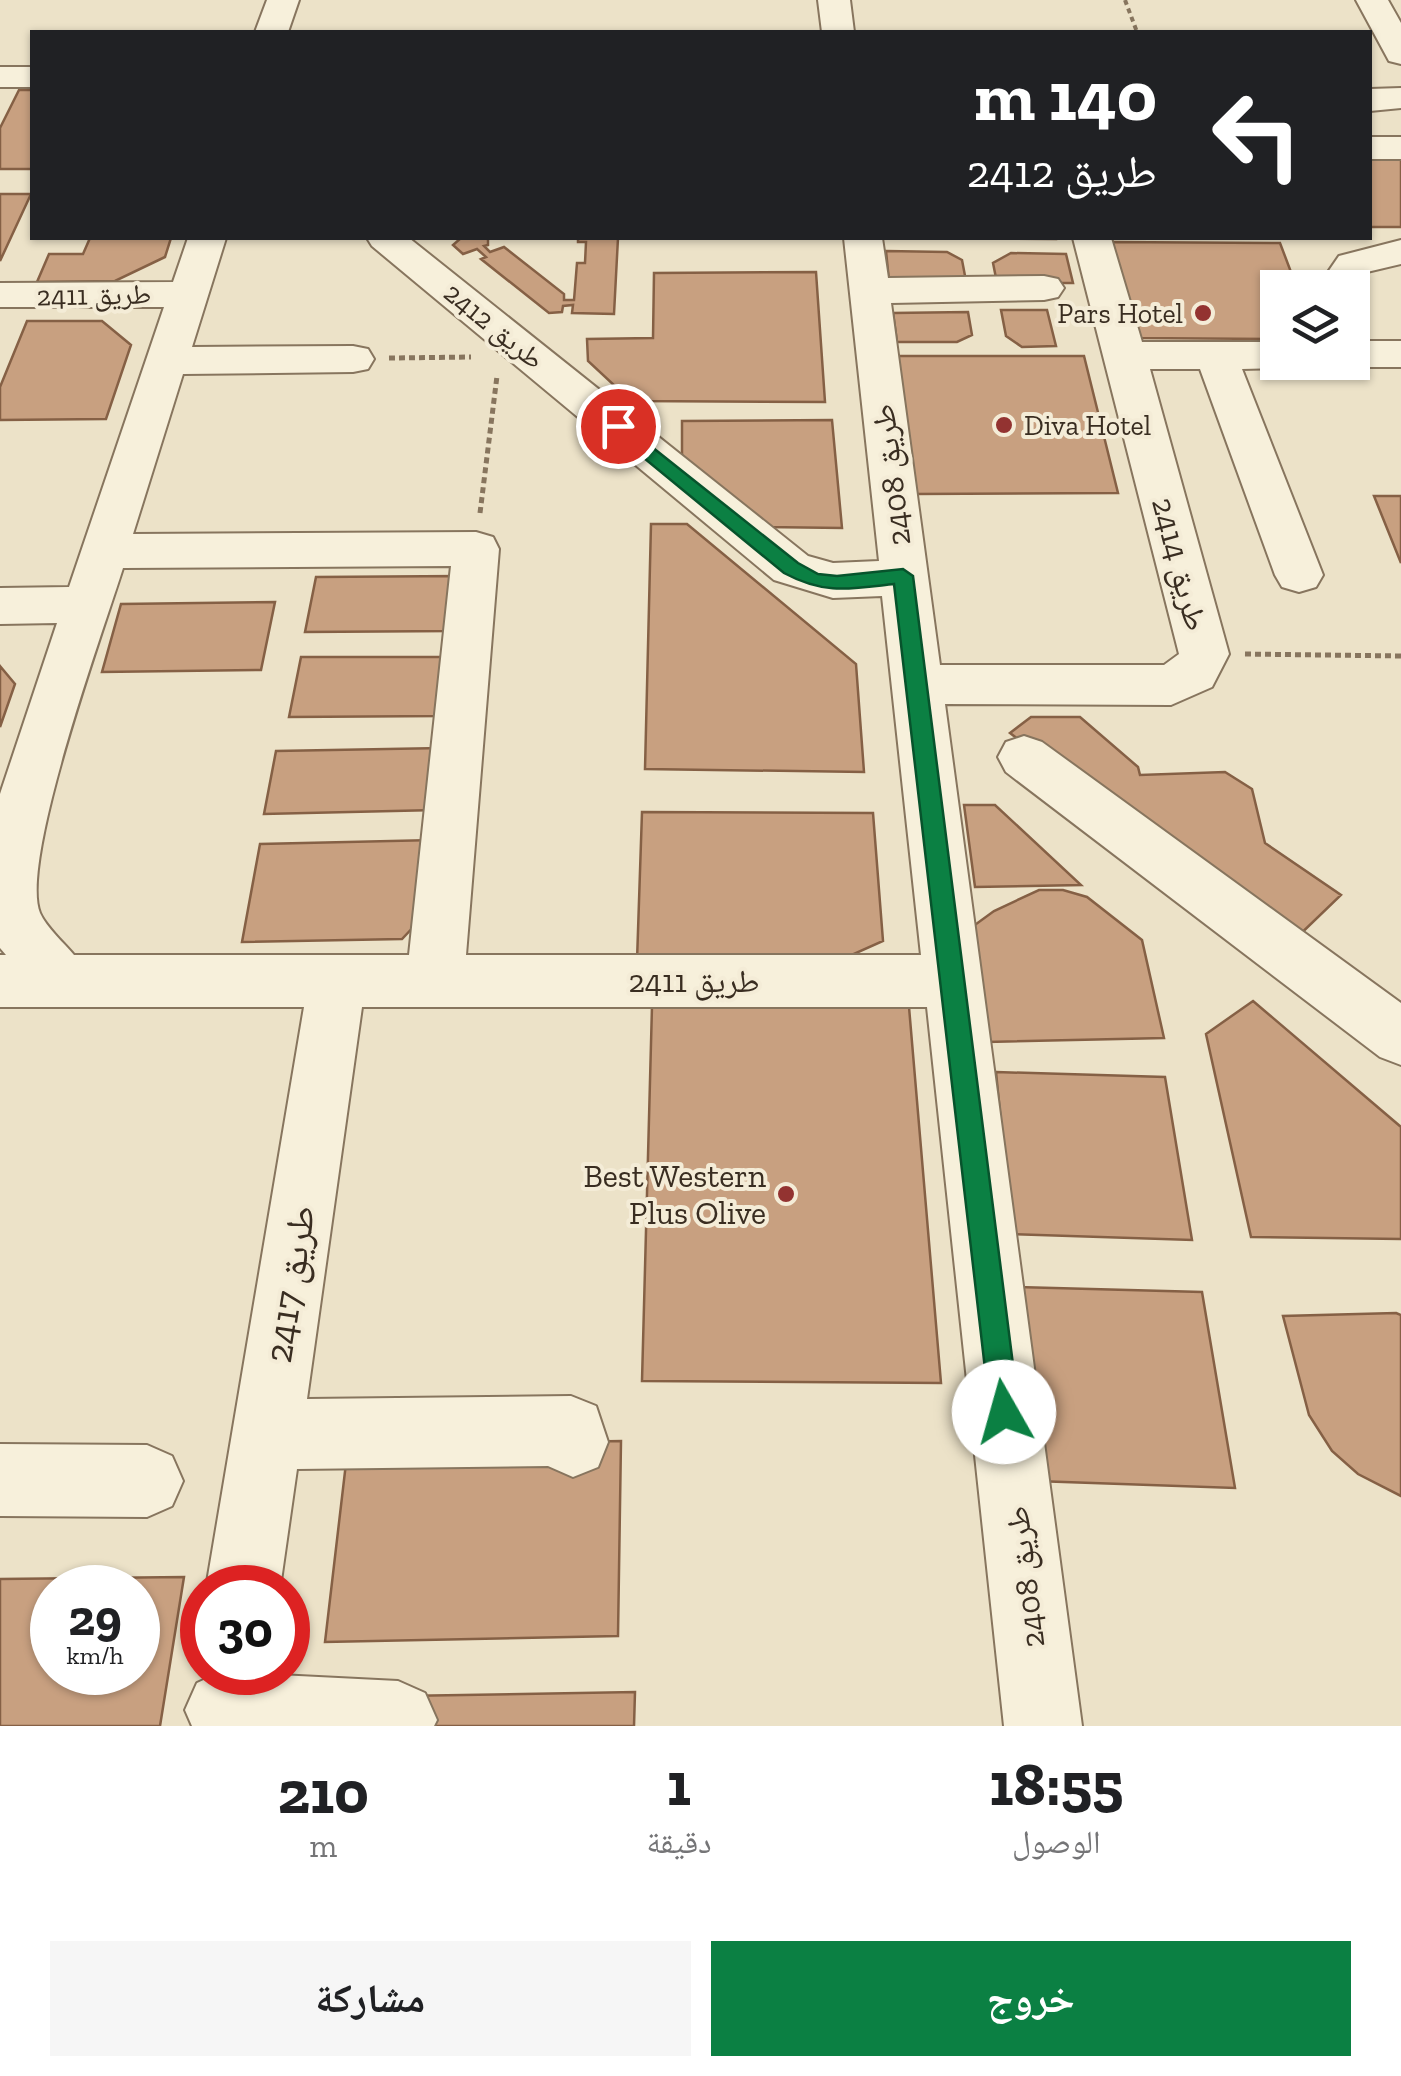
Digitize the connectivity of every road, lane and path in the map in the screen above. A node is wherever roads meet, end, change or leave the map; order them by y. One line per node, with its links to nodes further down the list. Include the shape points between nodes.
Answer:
1 (283, 0): 5 (street)
2 (834, 0): 6 (street)
3 (1125, 0): 7 (path)
4 (1372, 0): 8 (street)
5 (273, 30)
6 (838, 30)
7 (1136, 30)
8 (1401, 54)
9 (0, 76): 10 (street)
10 (30, 76)
11 (1401, 98): 12 (street)
12 (1372, 100)
13 (1372, 148): 14 (street)
14 (1401, 148)
15 (1401, 228): 16 (street)
16 (1372, 229)
17 (206, 240): 24 (street)
18 (388, 240): 26 (street, طريق 2412)
19 (1093, 240): 30 (street, طريق 2414)
20 (1401, 252): 22 (street, via 1378,254)
21 (866, 264): 23 (street); 37 (street, طريق 2408)
22 (1345, 270)
23 (1044, 288)
24 (189, 294): 25 (street, طريق 2411); 33 (street)
25 (0, 296)
26 (500, 344): 32 (path); 34 (path); 37 (street, طريق 2412, via 791,568 837,583)
27 (1370, 351): 28 (street)
28 (1401, 354)
29 (1260, 355): 31 (street)
30 (1125, 356): 31 (street); 40 (street, طريق 2414)
31 (1216, 356): 36 (street)
32 (352, 358): 33 (street)
33 (167, 361): 35 (street)
34 (476, 549): 35 (street); 50 (street)
35 (104, 551): 38 (street)
36 (1299, 575)
37 (903, 576): 42 (street, طريق 2408)
38 (87, 605): 39 (street); 44 (street)
39 (0, 606)
40 (1204, 654): 41 (path); 42 (street, طريق 2414, via 1194,673 1171,685)
41 (1401, 656)
42 (917, 684): 47 (street, طريق 2408)
43 (1024, 757): 51 (street)
44 (29, 782): 45 (street); 49 (street, via 9,880 13,921)
45 (0, 837)
46 (337, 980): 49 (street, طريق 2411); 50 (street, طريق 2411); 52 (street, طريق 2417)
47 (952, 980): 50 (street, طريق 2411); 59 (street, طريق 2408)
48 (0, 981): 49 (street, طريق 2411)
49 (60, 981)
50 (435, 981)
51 (1401, 1038)
52 (266, 1434): 53 (street, via 571,1431); 56 (street, طريق 2417)
53 (572, 1442)
54 (0, 1480): 55 (street)
55 (147, 1481)
56 (246, 1565)
57 (225, 1703): 58 (street)
58 (398, 1720)
59 (1042, 1726)

